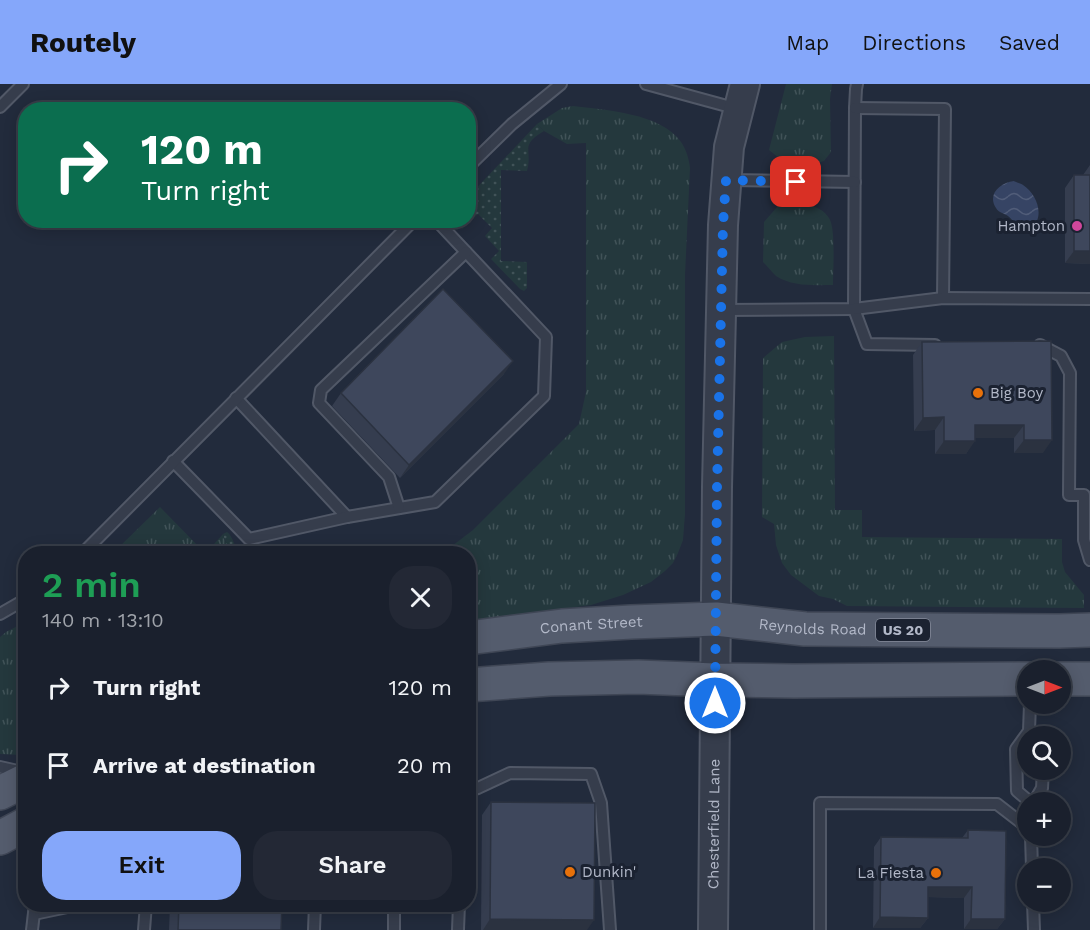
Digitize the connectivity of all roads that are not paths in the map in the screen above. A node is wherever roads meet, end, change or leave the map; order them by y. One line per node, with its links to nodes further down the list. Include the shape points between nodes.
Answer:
1 (23, 84): 6 (lane)
2 (561, 84): 8 (lane, via 512,123)
3 (646, 84): 5 (lane)
4 (857, 84): 7 (lane)
5 (741, 96): 9 (street, Chesterfield Lane)
6 (0, 107)
7 (855, 108): 10 (lane); 14 (lane, via 945,109)
8 (476, 159)
9 (726, 180): 10 (lane); 17 (street, Chesterfield Lane)
10 (855, 182): 16 (lane)
11 (406, 228): 20 (lane)
12 (444, 228): 13 (lane)
13 (466, 252): 23 (lane, via 321,390 319,403 389,477); 23 (lane, via 546,337 544,396 435,502)
14 (943, 298): 15 (lane); 16 (lane)
15 (1090, 299)
16 (854, 309): 17 (lane); 18 (lane, via 867,344)
17 (721, 310): 29 (street, Chesterfield Lane)
18 (948, 345)
19 (1029, 345): 22 (lane, via 1041,345 1061,356 1070,372 1069,495)
20 (236, 398): 21 (lane); 24 (lane)
21 (173, 461): 24 (lane, via 249,539); 25 (lane)
22 (1087, 494): 26 (lane, via 1084,540)
23 (399, 508): 24 (lane)
24 (347, 517)
25 (90, 546)
26 (1090, 560)
27 (18, 604): 28 (lane)
28 (0, 614)
29 (716, 619): 30 (main road, Reynolds Road / US 20, via 805,629); 31 (main road, Conant Street / US 20, via 562,626); 34 (street, Chesterfield Lane)
30 (1090, 630)
31 (476, 637)
32 (1071, 679): 33 (main road)
33 (1090, 679)
34 (716, 680): 35 (main road); 36 (main road, via 627,677); 55 (street, Chesterfield Lane)
35 (1017, 680)
36 (476, 684)
37 (0, 767): 38 (lane)
38 (18, 771)
39 (18, 784): 41 (main road)
40 (476, 789): 54 (lane, via 510,773 591,774 601,803)
41 (0, 793)
42 (1017, 820): 56 (lane, via 996,804 820,803)
43 (35, 912): 49 (lane)
44 (145, 912): 50 (lane)
45 (315, 912): 51 (lane)
46 (394, 912): 52 (lane)
47 (459, 912): 53 (lane)
48 (1033, 912): 57 (lane)
49 (32, 930)
50 (144, 930)
51 (314, 930)
52 (394, 930)
53 (458, 930)
54 (610, 930)
55 (713, 930)
56 (820, 930)
57 (1034, 930)

